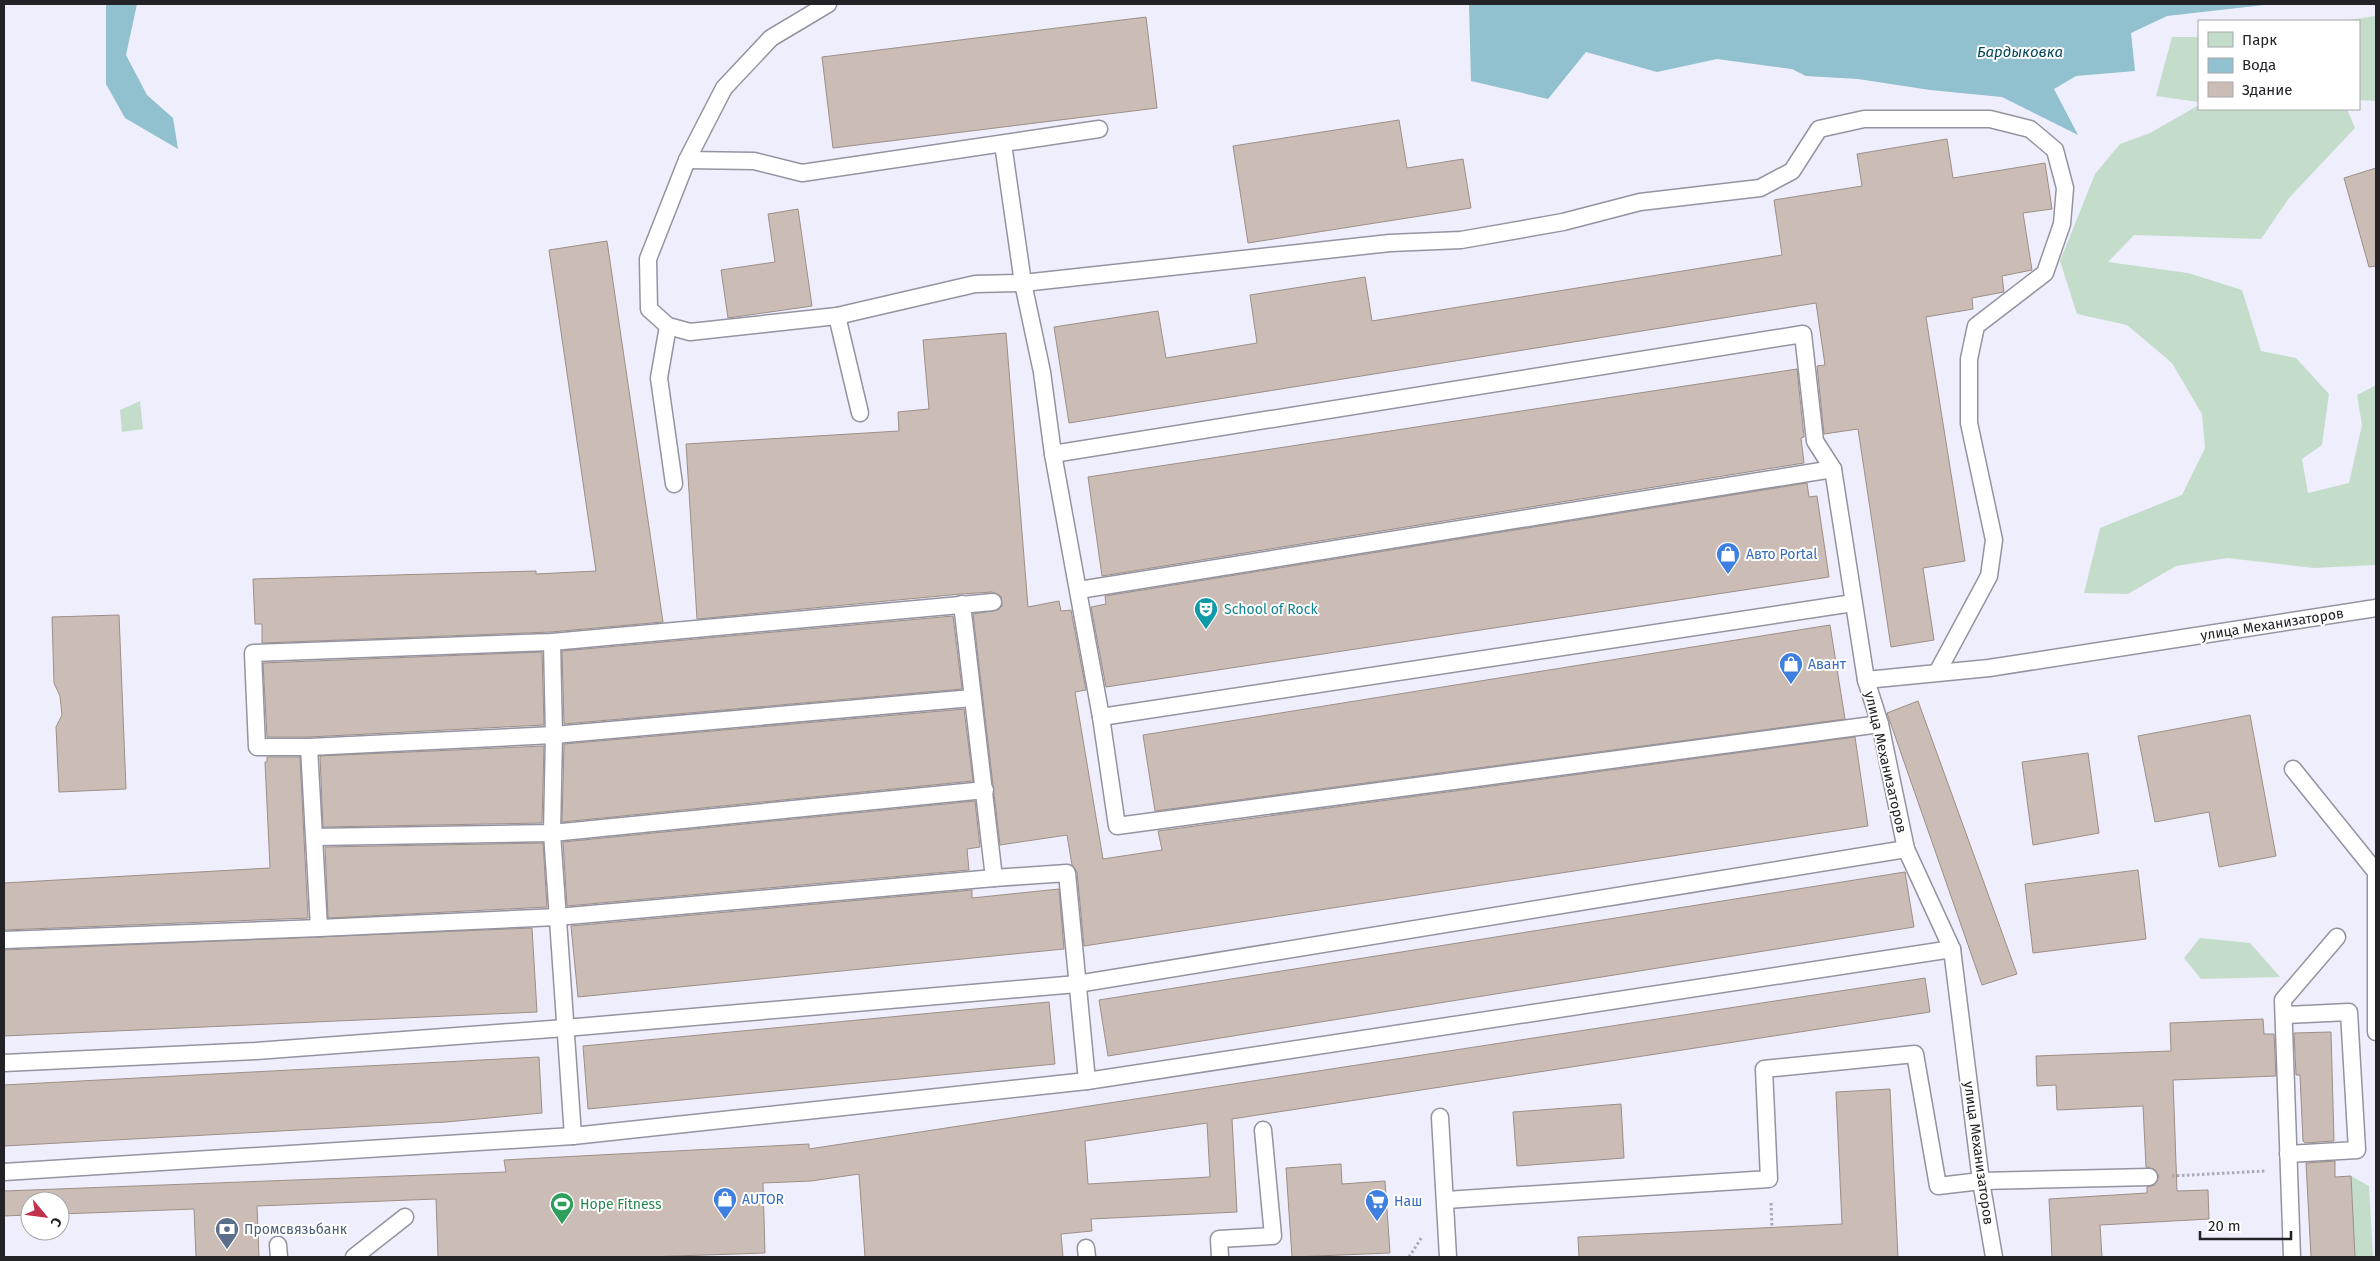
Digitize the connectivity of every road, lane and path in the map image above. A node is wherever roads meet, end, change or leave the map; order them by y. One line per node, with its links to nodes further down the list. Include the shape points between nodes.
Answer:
1 (828, 4): 4 (lane, via 770,38 724,88)
2 (1099, 129): 3 (lane)
3 (1003, 144): 4 (lane, via 802,173 754,161); 5 (lane)
4 (687, 160): 7 (lane, via 648,258 649,309)
5 (1023, 283): 6 (lane, via 974,284); 9 (lane, via 1042,372); 18 (lane, via 1390,243 1461,240 1563,222 1640,202 1760,188 1792,171 1818,129 1864,120 1990,119 2030,128 2056,150 2065,188 2062,224 2045,273 1976,326 1969,359 1969,423 1994,540 1989,576)
6 (837, 316): 7 (lane, via 690,332); 8 (lane)
7 (668, 326): 11 (lane, via 659,378)
8 (860, 413)
9 (1053, 454): 10 (lane, via 1803,334 1815,441); 12 (lane)
10 (1833, 469): 12 (lane); 14 (lane)
11 (674, 484)
12 (1079, 590): 21 (lane)
13 (994, 602): 15 (lane)
14 (1853, 603): 19 (lane); 21 (lane)
15 (962, 604): 17 (lane); 20 (lane)
16 (2376, 608): 18 (lane, улица Механизаторов, via 1989,668)
17 (552, 642): 23 (lane); 24 (lane, via 253,653 257,747)
18 (1938, 671): 19 (lane, улица Механизаторов)
19 (1866, 680): 22 (lane, улица Механизаторов)
20 (972, 698): 23 (lane); 26 (lane)
21 (1101, 717): 22 (lane, via 1117,826)
22 (1880, 724): 29 (lane, улица Механизаторов)
23 (554, 735): 24 (lane); 27 (lane)
24 (309, 748): 28 (lane)
25 (2293, 769): 39 (lane, via 2376,872)
26 (985, 790): 27 (lane); 30 (lane)
27 (552, 833): 28 (lane); 31 (lane)
28 (315, 838): 32 (lane)
29 (1906, 849): 35 (lane, улица Механизаторов); 36 (lane)
30 (994, 878): 31 (lane); 36 (lane, via 1067,873)
31 (557, 917): 32 (lane); 38 (lane)
32 (319, 928): 34 (lane)
33 (2337, 937): 37 (lane, via 2283,1000)
34 (4, 940)
35 (1952, 950): 41 (lane); 48 (lane, улица Механизаторов)
36 (1077, 984): 38 (lane); 41 (lane)
37 (2284, 1015): 45 (lane); 45 (lane, via 2349,1012 2357,1150)
38 (565, 1028): 40 (lane, via 256,1051); 44 (lane)
39 (2376, 1032)
40 (4, 1063)
41 (1087, 1082): 44 (lane)
42 (1440, 1117): 49 (lane)
43 (1263, 1130): 52 (lane, via 1273,1236 1219,1239)
44 (573, 1136): 46 (lane)
45 (2288, 1162): 47 (path); 55 (lane)
46 (4, 1172)
47 (2149, 1177): 48 (lane)
48 (1981, 1181): 49 (lane, via 1938,1186 1915,1054 1764,1069 1769,1179); 54 (lane, улица Механизаторов)
49 (1446, 1200): 53 (lane)
50 (406, 1217): 51 (lane)
51 (354, 1257)
52 (1220, 1257)
53 (1448, 1257)
54 (1994, 1257)
55 (2292, 1257)

